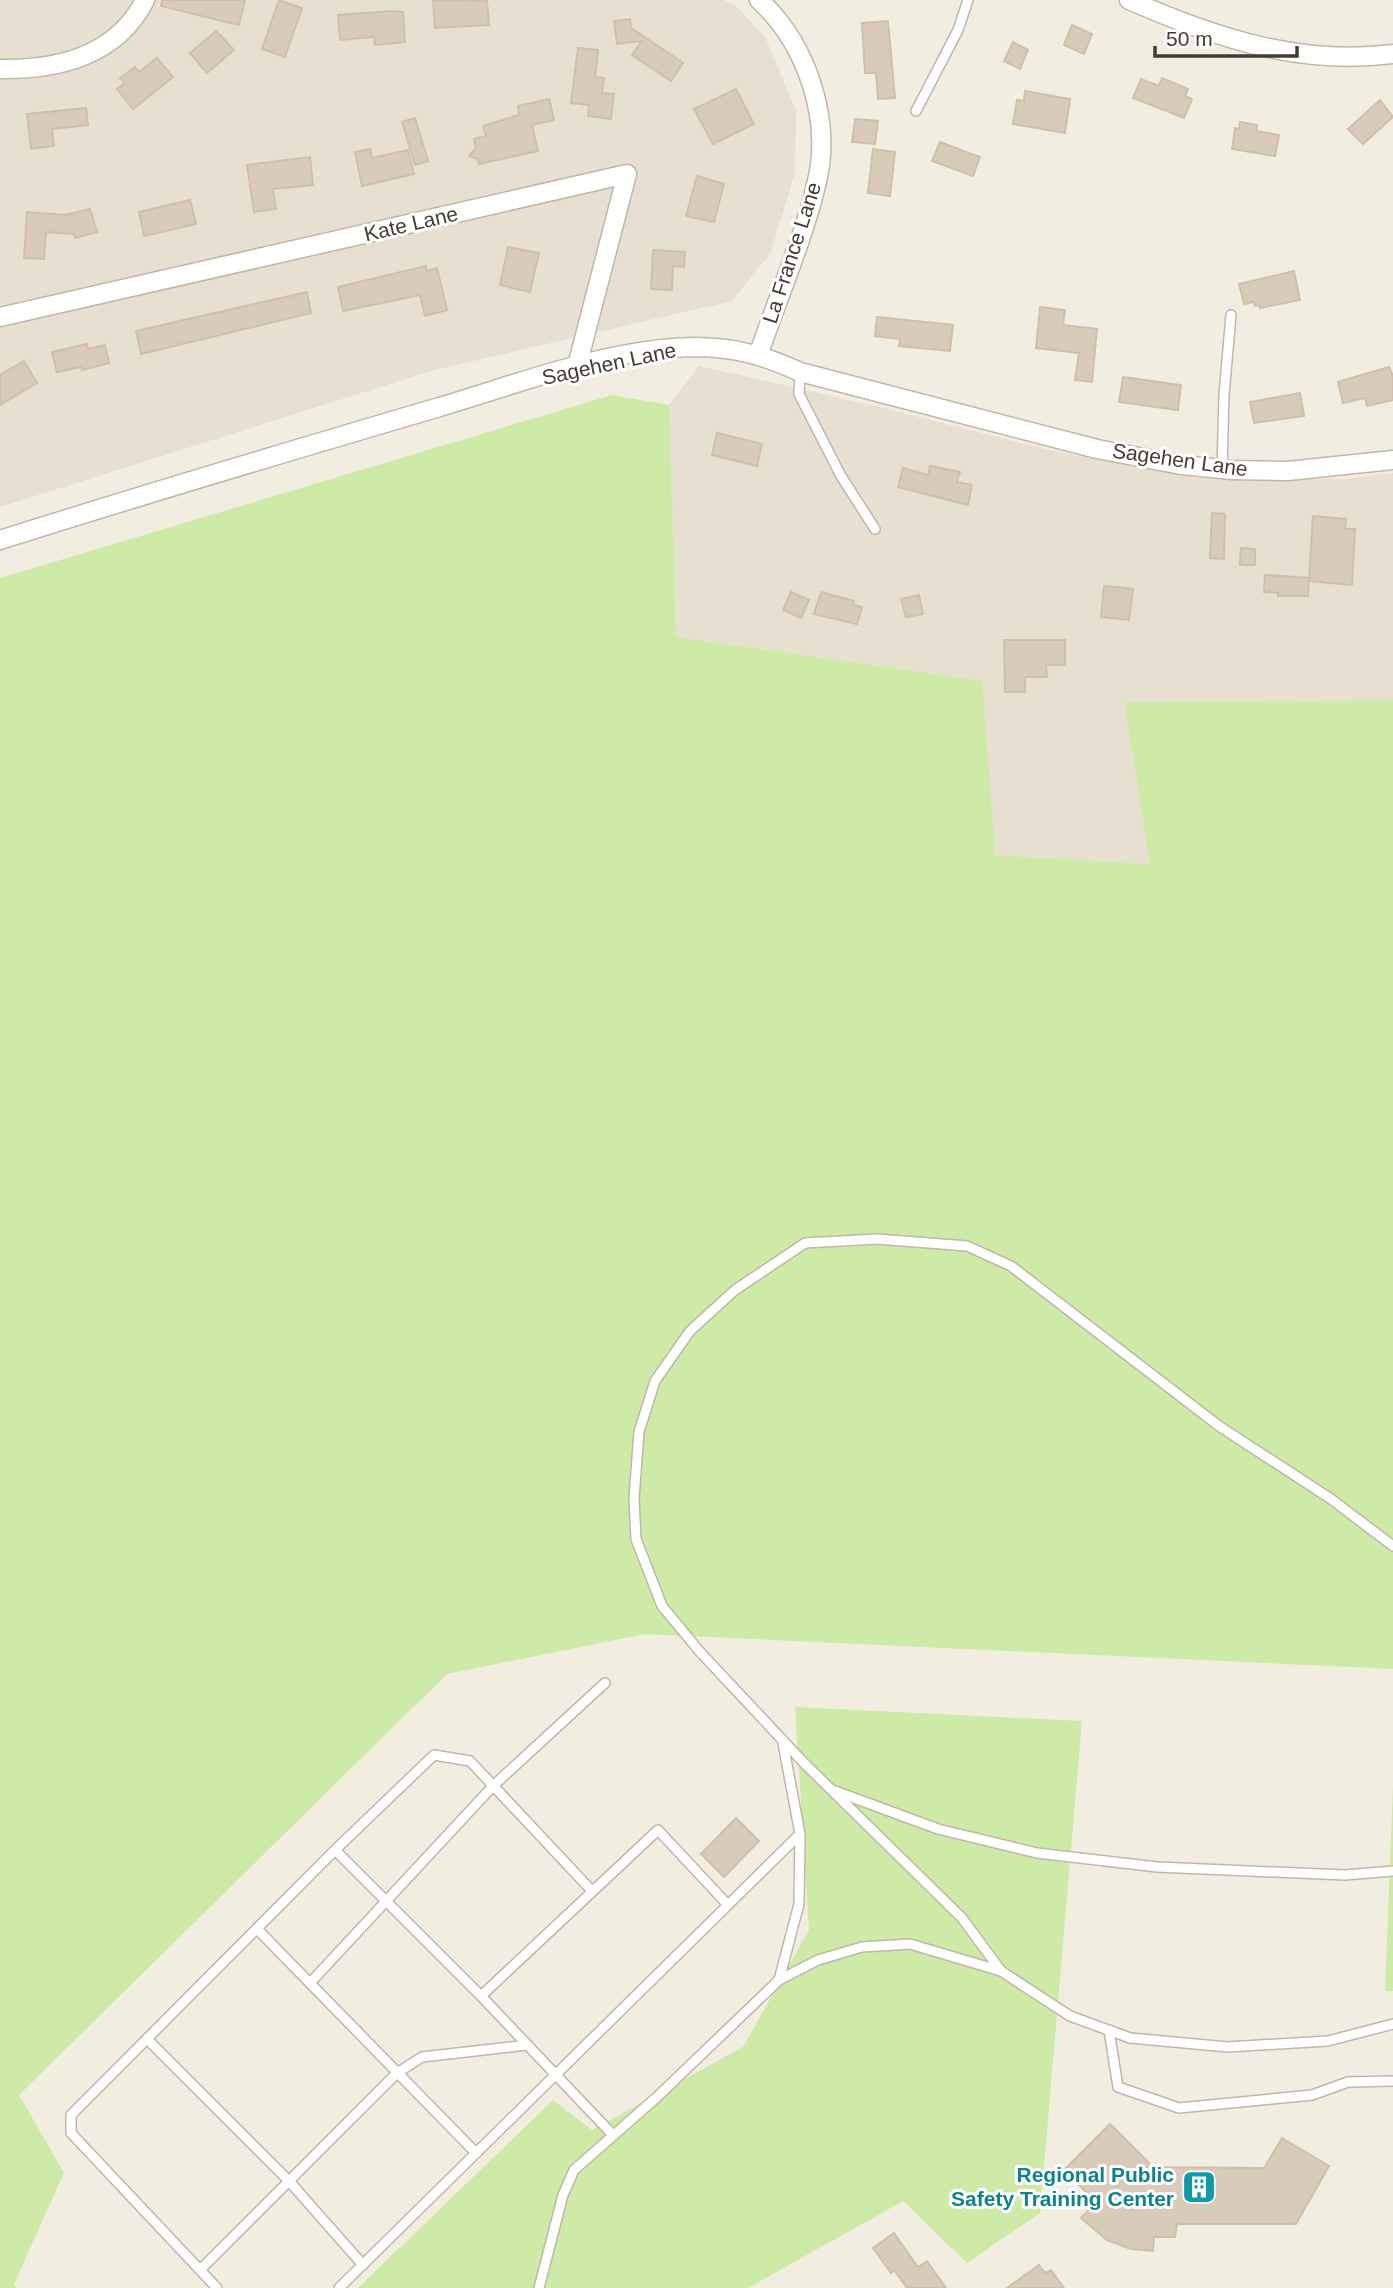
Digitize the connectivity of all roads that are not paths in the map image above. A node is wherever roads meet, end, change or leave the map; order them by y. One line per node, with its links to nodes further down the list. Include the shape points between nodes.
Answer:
1 (145, 0): 6 (street, via 127,26 85,57 58,66)
2 (759, 0): 10 (street, La France Lane, via 799,53 817,104 821,148 818,180)
3 (968, 0): 7 (lane, via 958,30)
4 (1129, 0): 5 (street, via 1194,29 1289,53)
5 (1393, 54)
6 (0, 69)
7 (916, 111)
8 (1231, 315): 14 (lane)
9 (0, 317): 11 (street, Kate Lane, via 627,174)
10 (759, 353): 11 (street, Sagehen Lane, via 693,347); 12 (street, Sagehen Lane)
11 (577, 366): 16 (street, Sagehen Lane)
12 (800, 372): 14 (street, Sagehen Lane, via 1097,449); 15 (lane, via 799,394)
13 (1393, 460): 14 (street, Sagehen Lane, via 1288,471)
14 (1222, 469)
15 (875, 529)
16 (0, 540)
17 (1393, 1545): 19 (lane, via 1219,1426 1011,1266 967,1246 877,1239 805,1243 751,1278 690,1331 655,1381 639,1432 634,1498 636,1539 662,1606)
18 (605, 1683): 20 (lane)
19 (783, 1741): 21 (lane); 22 (lane)
20 (493, 1786): 23 (lane, via 470,1761 435,1755); 25 (lane); 26 (lane)
21 (830, 1789): 24 (lane, via 938,1829 1037,1853 1171,1868 1345,1875); 29 (lane, via 962,1919)
22 (800, 1834): 27 (lane); 30 (lane, via 799,1904)
23 (335, 1850): 26 (lane); 28 (lane)
24 (1393, 1871)
25 (592, 1891): 27 (lane, via 658,1830); 32 (lane)
26 (386, 1901): 31 (lane); 32 (lane)
27 (728, 1905): 38 (lane)
28 (257, 1929): 31 (lane); 35 (lane)
29 (1001, 1971): 30 (lane, via 910,1944 862,1947 818,1960); 34 (lane, via 1070,2016)
30 (779, 1980): 40 (lane)
31 (310, 1983): 37 (lane)
32 (481, 1996): 36 (lane)
33 (1393, 2024): 34 (lane, via 1328,2041 1228,2047 1130,2038)
34 (1110, 2030): 39 (lane, via 1118,2087 1179,2108 1311,2095 1349,2082)
35 (147, 2039): 42 (lane); 44 (lane, via 71,2115 71,2133)
36 (527, 2045): 37 (lane, via 422,2057); 38 (lane)
37 (397, 2073): 41 (lane); 42 (lane)
38 (555, 2076): 40 (lane); 41 (lane)
39 (1393, 2081)
40 (613, 2136): 47 (lane, via 574,2170)
41 (476, 2153): 43 (lane)
42 (289, 2181): 43 (lane); 44 (lane)
43 (363, 2265): 46 (lane)
44 (200, 2270): 45 (lane)
45 (217, 2288)
46 (339, 2288)
47 (539, 2288)

